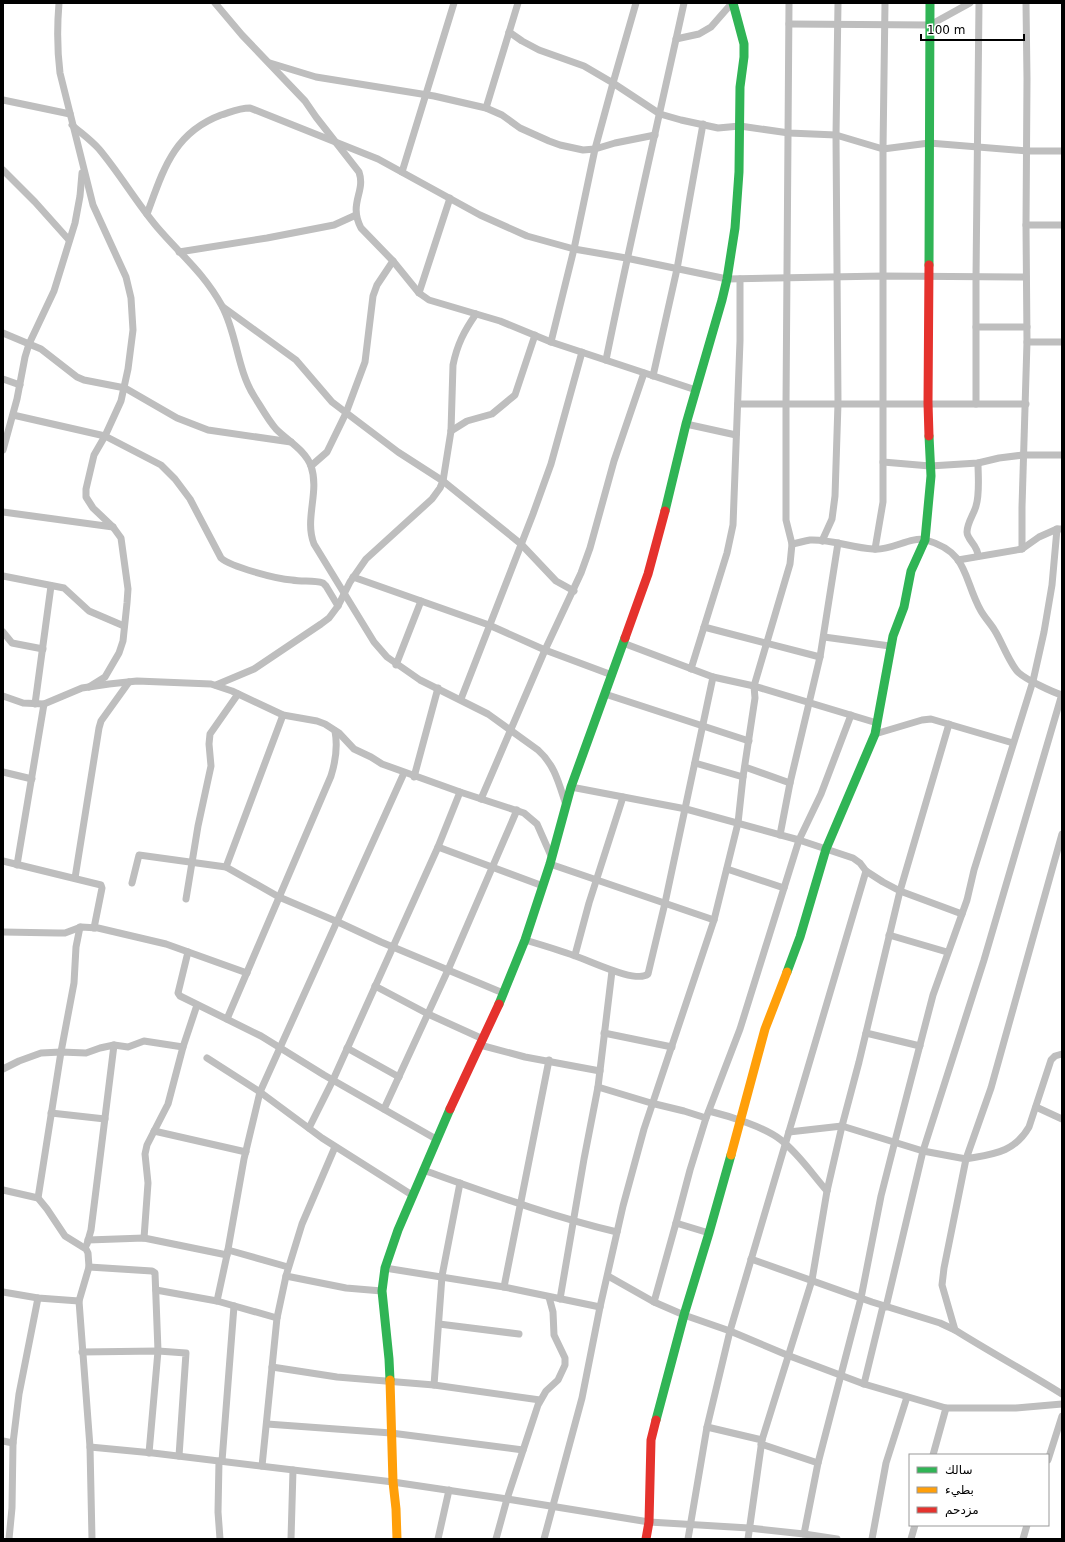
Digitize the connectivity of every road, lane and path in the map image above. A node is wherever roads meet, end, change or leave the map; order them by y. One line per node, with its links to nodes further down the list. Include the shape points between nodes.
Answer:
1 (59, 3): 26 (street, via 58,57)
2 (215, 3): 21 (street)
3 (454, 3): 23 (street)
4 (518, 3): 19 (street)
5 (636, 3): 22 (street)
6 (684, 3): 20 (street)
7 (732, 3): 20 (street, via 711,27 700,34); 30 (street, via 744,44)
8 (789, 3): 15 (street)
9 (838, 3): 16 (street)
10 (885, 3): 18 (street)
11 (930, 3): 17 (street)
12 (970, 3): 17 (street)
13 (979, 3): 36 (street)
14 (1026, 3): 39 (street)
15 (789, 24): 16 (street); 31 (street)
16 (838, 24): 18 (street); 33 (street)
17 (930, 25): 18 (street); 35 (street)
18 (884, 26): 38 (street)
19 (509, 32): 22 (street, via 539,50 584,66); 25 (street)
20 (676, 39): 27 (street)
21 (268, 62): 23 (street, via 316,76); 34 (street, via 305,101)
22 (613, 82): 27 (street); 37 (street)
23 (425, 95): 25 (street); 43 (street)
24 (3, 100): 26 (street)
25 (486, 108): 37 (street, via 502,115 520,128 560,145 583,150)
26 (70, 114): 29 (street)
27 (660, 114): 28 (street); 32 (street)
28 (703, 124): 30 (street, via 718,128); 54 (street)
29 (72, 125): 41 (street); 45 (street, via 100,150)
30 (740, 126): 31 (street); 61 (street, via 736,228)
31 (789, 133): 33 (street); 58 (street)
32 (655, 135): 37 (street); 52 (street)
33 (836, 135): 38 (street); 59 (street)
34 (336, 143): 43 (street); 45 (street, via 250,108 240,108 208,120 190,132 172,153); 46 (street, via 361,178)
35 (929, 143): 36 (street); 38 (street); 60 (street)
36 (978, 147): 39 (street); 56 (street)
37 (595, 149): 50 (street)
38 (883, 149): 55 (street)
39 (1027, 151): 40 (street); 47 (street)
40 (1062, 151)
41 (83, 166): 49 (street, via 75,223); 80 (street, via 95,211 126,276 131,298 133,330)
42 (3, 170): 49 (street)
43 (402, 172): 44 (street)
44 (450, 198): 50 (street, via 480,215 528,236); 63 (street)
45 (147, 214): 51 (street)
46 (356, 215): 51 (street, via 334,225); 53 (street, via 361,228)
47 (1026, 225): 48 (street); 57 (street)
48 (1062, 225)
49 (69, 240): 73 (street, via 54,291)
50 (574, 249): 52 (street); 70 (street)
51 (179, 252): 64 (street, via 203,276)
52 (626, 258): 54 (street); 75 (street)
53 (393, 261): 63 (street); 89 (street, via 372,296 365,362)
54 (677, 270): 61 (street); 77 (street)
55 (883, 276): 59 (street); 60 (street); 83 (street)
56 (976, 277): 57 (street); 60 (street); 66 (street)
57 (1026, 277): 67 (street)
58 (788, 278): 59 (street); 62 (street); 86 (street)
59 (837, 278): 82 (street)
60 (928, 278): 84 (street)
61 (727, 279): 62 (street); 81 (street)
62 (740, 279): 85 (street)
63 (419, 293): 65 (street, via 429,300)
64 (223, 307): 89 (street, via 296,360 325,396); 95 (street, via 248,384 271,422)
65 (476, 314): 69 (street); 92 (street, via 464,331 455,355)
66 (976, 327): 67 (street); 87 (street)
67 (1027, 327): 71 (street)
68 (3, 333): 73 (street)
69 (535, 335): 70 (street); 92 (street, via 515,395 492,414 467,421)
70 (551, 342): 74 (street)
71 (1027, 342): 72 (street); 88 (street)
72 (1062, 342)
73 (29, 344): 79 (street); 80 (street, via 51,356 84,380)
74 (582, 352): 75 (street); 110 (street, via 550,464)
75 (606, 360): 76 (street)
76 (644, 373): 77 (street); 119 (street, via 614,462 590,548)
77 (654, 376): 81 (street)
78 (3, 379): 79 (street)
79 (20, 385): 90 (street)
80 (124, 388): 94 (street); 95 (street, via 198,427)
81 (696, 390): 91 (street)
82 (838, 403): 83 (street); 86 (street); 108 (street, via 835,508)
83 (882, 403): 84 (street); 99 (street)
84 (928, 403): 87 (street); 102 (street)
85 (738, 404): 86 (street); 93 (street)
86 (786, 404): 111 (street, via 786,520)
87 (976, 404): 88 (street)
88 (1026, 404): 97 (street)
89 (346, 413): 101 (street, via 327,452); 103 (street, via 398,452)
90 (13, 415): 94 (street); 96 (street)
91 (686, 424): 93 (street); 128 (street, via 648,574)
92 (451, 431): 103 (street)
93 (736, 435): 125 (street, via 731,538)
94 (106, 436): 105 (street, via 94,455 86,497 93,508); 122 (street, via 168,470 190,499 224,561 284,579 323,583)
95 (291, 442): 101 (street)
96 (3, 450)
97 (1023, 455): 98 (street); 100 (street); 112 (street)
98 (1062, 455)
99 (883, 462): 102 (street); 113 (street, via 883,502)
100 (978, 463): 102 (street); 114 (street, via 978,498 967,530 968,536 976,546)
101 (311, 466): 120 (street, via 314,492 311,536)
102 (930, 466): 107 (street)
103 (443, 481): 110 (street); 117 (street, via 432,499 366,558)
104 (3, 512): 105 (street)
105 (114, 527): 124 (street, via 121,538 128,589)
106 (1059, 529): 112 (street, via 1039,537); 138 (street, via 1044,632)
107 (925, 540): 113 (street, via 913,539 898,546); 115 (street, via 937,544); 130 (street, via 910,571 904,607)
108 (822, 541): 109 (street); 111 (street, via 811,540)
109 (838, 543): 113 (street); 127 (street)
110 (521, 544): 119 (street, via 556,581); 123 (street)
111 (792, 544): 129 (street, via 790,564)
112 (1022, 549): 114 (street)
113 (875, 550)
114 (978, 556): 115 (street)
115 (958, 560): 138 (street, via 981,612 995,631 1010,660 1018,672)
116 (3, 576): 118 (street)
117 (353, 577): 120 (street); 121 (street)
118 (51, 586): 124 (street, via 67,590 82,607); 131 (street)
119 (574, 591): 132 (street)
120 (345, 592): 122 (street); 134 (street, via 374,642)
121 (421, 601): 123 (street); 134 (street)
122 (338, 606): 140 (street, via 322,624 254,669)
123 (490, 625): 132 (street); 148 (street)
124 (124, 626): 141 (street, via 119,653 108,672 105,677)
125 (704, 627): 129 (street); 135 (street)
126 (3, 632): 131 (street, via 12,643)
127 (824, 637): 130 (street); 133 (street)
128 (623, 643): 135 (street); 136 (street)
129 (766, 643): 133 (street); 142 (street)
130 (890, 646): 154 (street)
131 (43, 649): 150 (street)
132 (545, 650): 136 (street); 157 (street)
133 (820, 657): 149 (street)
134 (396, 665): 143 (street)
135 (690, 669): 137 (street)
136 (612, 676): 145 (street)
137 (713, 677): 142 (street); 156 (street)
138 (1033, 681): 146 (street); 161 (street)
139 (129, 682): 140 (street); 141 (street); 191 (street, via 101,721 99,728)
140 (216, 685): 144 (street)
141 (89, 686): 151 (street)
142 (754, 686): 149 (street); 160 (street, via 755,698)
143 (438, 688): 148 (street); 166 (street)
144 (238, 694): 153 (street); 185 (street, via 210,734 211,766)
145 (604, 694): 156 (street); 170 (street)
146 (1062, 695): 255 (street, via 984,960)
147 (3, 696): 150 (street)
148 (461, 699): 157 (street)
149 (810, 703): 152 (street); 169 (street)
150 (35, 704): 151 (street)
151 (44, 704): 168 (street)
152 (851, 715): 154 (street); 180 (street, via 821,794)
153 (283, 716): 158 (street, via 320,722); 187 (street)
154 (877, 723): 159 (street)
155 (950, 724): 159 (street, via 931,719 922,720); 161 (street); 196 (street)
156 (703, 725): 160 (street); 162 (street)
157 (511, 730): 173 (street); 174 (street, via 545,756)
158 (335, 731): 165 (street, via 354,749); 197 (street, via 337,744 334,767)
159 (876, 734): 182 (street)
160 (749, 741): 163 (street)
161 (1013, 743): 200 (street)
162 (695, 763): 167 (street); 175 (street)
163 (745, 767): 167 (street); 169 (street)
164 (3, 772): 168 (street)
165 (404, 773): 166 (street); 202 (street)
166 (414, 776): 171 (street)
167 (743, 777): 177 (street)
168 (32, 779): 186 (street)
169 (790, 783): 179 (street)
170 (571, 787): 172 (street); 174 (street)
171 (460, 792): 173 (street); 181 (street)
172 (623, 797): 175 (street); 192 (street)
173 (481, 799): 176 (street)
174 (566, 805): 184 (street)
175 (686, 809): 177 (street); 199 (street)
176 (517, 810): 184 (street, via 537,824); 188 (street)
177 (738, 823): 179 (street); 189 (street)
178 (1062, 834): 257 (street, via 991,1088)
179 (780, 835): 180 (street)
180 (799, 840): 182 (street); 195 (street)
181 (438, 847): 188 (street); 208 (street)
182 (826, 849): 190 (street, via 853,858); 246 (street, via 800,937 764,1029)
183 (3, 861): 186 (street)
184 (551, 861): 192 (street); 194 (street)
185 (192, 862): 187 (street); 193 (street, via 139,855); 198 (street)
186 (18, 865): 191 (street)
187 (226, 867): 197 (street)
188 (492, 867): 194 (street); 212 (street)
189 (727, 869): 195 (street); 201 (street)
190 (866, 871): 196 (street); 250 (street)
191 (75, 878): 204 (street, via 101,885)
192 (597, 879): 199 (street); 211 (street)
193 (132, 883)
194 (543, 886): 207 (street)
195 (784, 888): 243 (street, via 740,1029)
196 (900, 891): 200 (street); 206 (street)
197 (280, 897): 202 (street); 214 (street)
198 (186, 899)
199 (665, 903): 201 (street); 213 (street, via 648,974 639,976)
200 (962, 914): 210 (street)
201 (714, 920): 226 (street)
202 (338, 922): 208 (street); 227 (street)
203 (80, 927): 204 (street); 205 (street, via 65,933); 229 (street, via 74,983)
204 (94, 928): 209 (street, via 166,944)
205 (3, 932)
206 (889, 935): 210 (street); 221 (street)
207 (525, 940): 211 (street); 216 (street)
208 (392, 947): 212 (street); 215 (street)
209 (188, 952): 214 (street); 217 (street, via 178,994)
210 (947, 952): 224 (street)
211 (575, 956): 213 (street)
212 (448, 970): 216 (street); 218 (street)
213 (612, 971): 220 (street)
214 (247, 973): 219 (street)
215 (375, 986): 218 (street); 228 (street)
216 (503, 993): 222 (street)
217 (198, 1005): 219 (street); 225 (street)
218 (428, 1014): 222 (street); 235 (street)
219 (227, 1019): 227 (street)
220 (604, 1033): 226 (street); 234 (street)
221 (866, 1033): 224 (street); 247 (street)
222 (482, 1042): 232 (street, via 525,1057); 251 (street)
223 (114, 1046): 225 (street, via 128,1047 144,1041); 229 (street, via 86,1053); 244 (street)
224 (920, 1046): 252 (street)
225 (183, 1047): 249 (street, via 166,1111)
226 (672, 1047): 239 (street)
227 (280, 1048): 236 (street); 238 (street)
228 (347, 1048): 235 (street); 236 (street)
229 (61, 1052): 233 (street, via 33,1055); 242 (street)
230 (1062, 1054): 240 (street, via 1054,1056 1051,1060)
231 (207, 1058): 238 (street)
232 (549, 1060): 234 (street); 264 (street)
233 (3, 1070)
234 (600, 1071): 237 (street)
235 (399, 1077): 241 (street)
236 (333, 1080): 241 (street); 248 (street)
237 (598, 1087): 239 (street); 265 (street)
238 (260, 1092): 248 (street); 256 (street)
239 (651, 1104): 243 (street); 267 (street)
240 (1036, 1107): 245 (street); 257 (street, via 1024,1137 1017,1144 1000,1153)
241 (384, 1109): 251 (street)
242 (51, 1113): 244 (street); 263 (street)
243 (708, 1114): 246 (street); 266 (street)
244 (105, 1119): 270 (street)
245 (1062, 1119)
246 (740, 1120): 253 (street, via 770,1133); 268 (street)
247 (842, 1126): 250 (street); 252 (street); 261 (street)
248 (309, 1128): 254 (street)
249 (154, 1131): 256 (street); 269 (street, via 145,1154 148,1183)
250 (789, 1132): 253 (street)
251 (436, 1139): 258 (street)
252 (895, 1141): 255 (street); 287 (street, via 881,1196)
253 (786, 1144): 261 (street); 273 (street)
254 (336, 1147): 262 (street); 274 (street, via 302,1224)
255 (923, 1151): 257 (street); 293 (street)
256 (246, 1152): 272 (street)
257 (966, 1159): 298 (street, via 942,1285)
258 (423, 1170): 259 (street); 262 (street)
259 (460, 1183): 264 (street); 278 (street)
260 (3, 1190): 263 (street)
261 (827, 1191): 280 (street)
262 (412, 1195): 276 (street)
263 (38, 1198): 271 (street, via 66,1236)
264 (520, 1205): 265 (street); 281 (street)
265 (573, 1221): 267 (street); 288 (street)
266 (676, 1223): 268 (street); 291 (street)
267 (617, 1232): 279 (street)
268 (709, 1233): 295 (street)
269 (144, 1238): 270 (street); 272 (street)
270 (88, 1240): 271 (street)
271 (86, 1248): 275 (street)
272 (227, 1252): 274 (street); 290 (street)
273 (751, 1259): 280 (street); 299 (street)
274 (288, 1267): 277 (street)
275 (89, 1268): 282 (street, via 152,1271 155,1273); 289 (street)
276 (385, 1268): 278 (street); 283 (street)
277 (286, 1276): 283 (street, via 346,1288); 296 (street)
278 (442, 1276): 281 (street); 297 (street)
279 (608, 1276): 291 (street); 294 (street)
280 (812, 1280): 287 (street); 303 (street)
281 (504, 1287): 285 (street)
282 (156, 1290): 290 (street); 301 (street)
283 (382, 1291): 306 (street)
284 (3, 1292): 286 (street)
285 (549, 1297): 288 (street); 311 (street, via 553,1312 554,1335 565,1358 565,1365 558,1380)
286 (38, 1298): 289 (street); 320 (street, via 19,1394)
287 (861, 1298): 293 (street); 305 (street)
288 (560, 1299): 294 (street)
289 (79, 1301): 302 (street)
290 (217, 1301): 292 (street)
291 (654, 1302): 295 (street)
292 (234, 1306): 296 (street); 327 (street)
293 (885, 1306): 298 (street); 307 (street)
294 (600, 1307): 334 (street, via 582,1398)
295 (684, 1315): 299 (street); 335 (street, via 651,1440)
296 (277, 1318): 304 (street)
297 (439, 1324): 300 (street); 308 (street)
298 (956, 1330): 309 (street)
299 (730, 1331): 303 (street); 316 (street)
300 (519, 1334)
301 (158, 1351): 302 (street); 323 (street); 325 (street, via 186,1354)
302 (82, 1352): 321 (street)
303 (788, 1355): 305 (street); 319 (street)
304 (272, 1367): 306 (street, via 337,1377); 315 (street)
305 (841, 1375): 307 (street); 328 (street)
306 (389, 1381): 308 (street); 317 (street)
307 (864, 1384): 310 (street)
308 (434, 1385): 311 (street)
309 (1062, 1394)
310 (907, 1397): 313 (street); 353 (street, via 886,1463)
311 (540, 1400): 322 (street)
312 (1062, 1404): 313 (street, via 1016,1408)
313 (946, 1408): 324 (street)
314 (1062, 1416): 326 (street)
315 (266, 1424): 317 (street); 329 (street)
316 (707, 1427): 319 (street); 336 (street)
317 (391, 1433): 322 (street); 331 (street)
318 (3, 1441): 320 (street)
319 (762, 1442): 328 (street); 339 (street)
320 (13, 1443): 341 (street)
321 (90, 1447): 323 (street); 342 (street)
322 (523, 1450): 333 (street)
323 (149, 1453): 325 (street)
324 (933, 1454)
325 (178, 1456): 327 (street)
326 (1049, 1457)
327 (221, 1461): 329 (street); 343 (street, via 218,1512)
328 (818, 1463): 340 (street)
329 (262, 1466): 330 (street)
330 (293, 1470): 331 (street); 344 (street)
331 (393, 1482): 332 (street); 345 (street)
332 (449, 1490): 333 (street); 346 (street)
333 (507, 1499): 334 (street); 347 (street)
334 (553, 1506): 335 (street); 348 (street)
335 (649, 1522): 336 (street); 349 (street)
336 (690, 1524): 339 (street); 350 (street)
337 (914, 1526): 354 (street)
338 (1027, 1526): 355 (street)
339 (749, 1528): 340 (street); 351 (street)
340 (804, 1534): 352 (street)
341 (9, 1539)
342 (92, 1539)
343 (220, 1539)
344 (291, 1539)
345 (397, 1539)
346 (438, 1539)
347 (496, 1539)
348 (544, 1539)
349 (646, 1539)
350 (688, 1539)
351 (748, 1539)
352 (837, 1539)
353 (872, 1539)
354 (911, 1539)
355 (1023, 1539)

